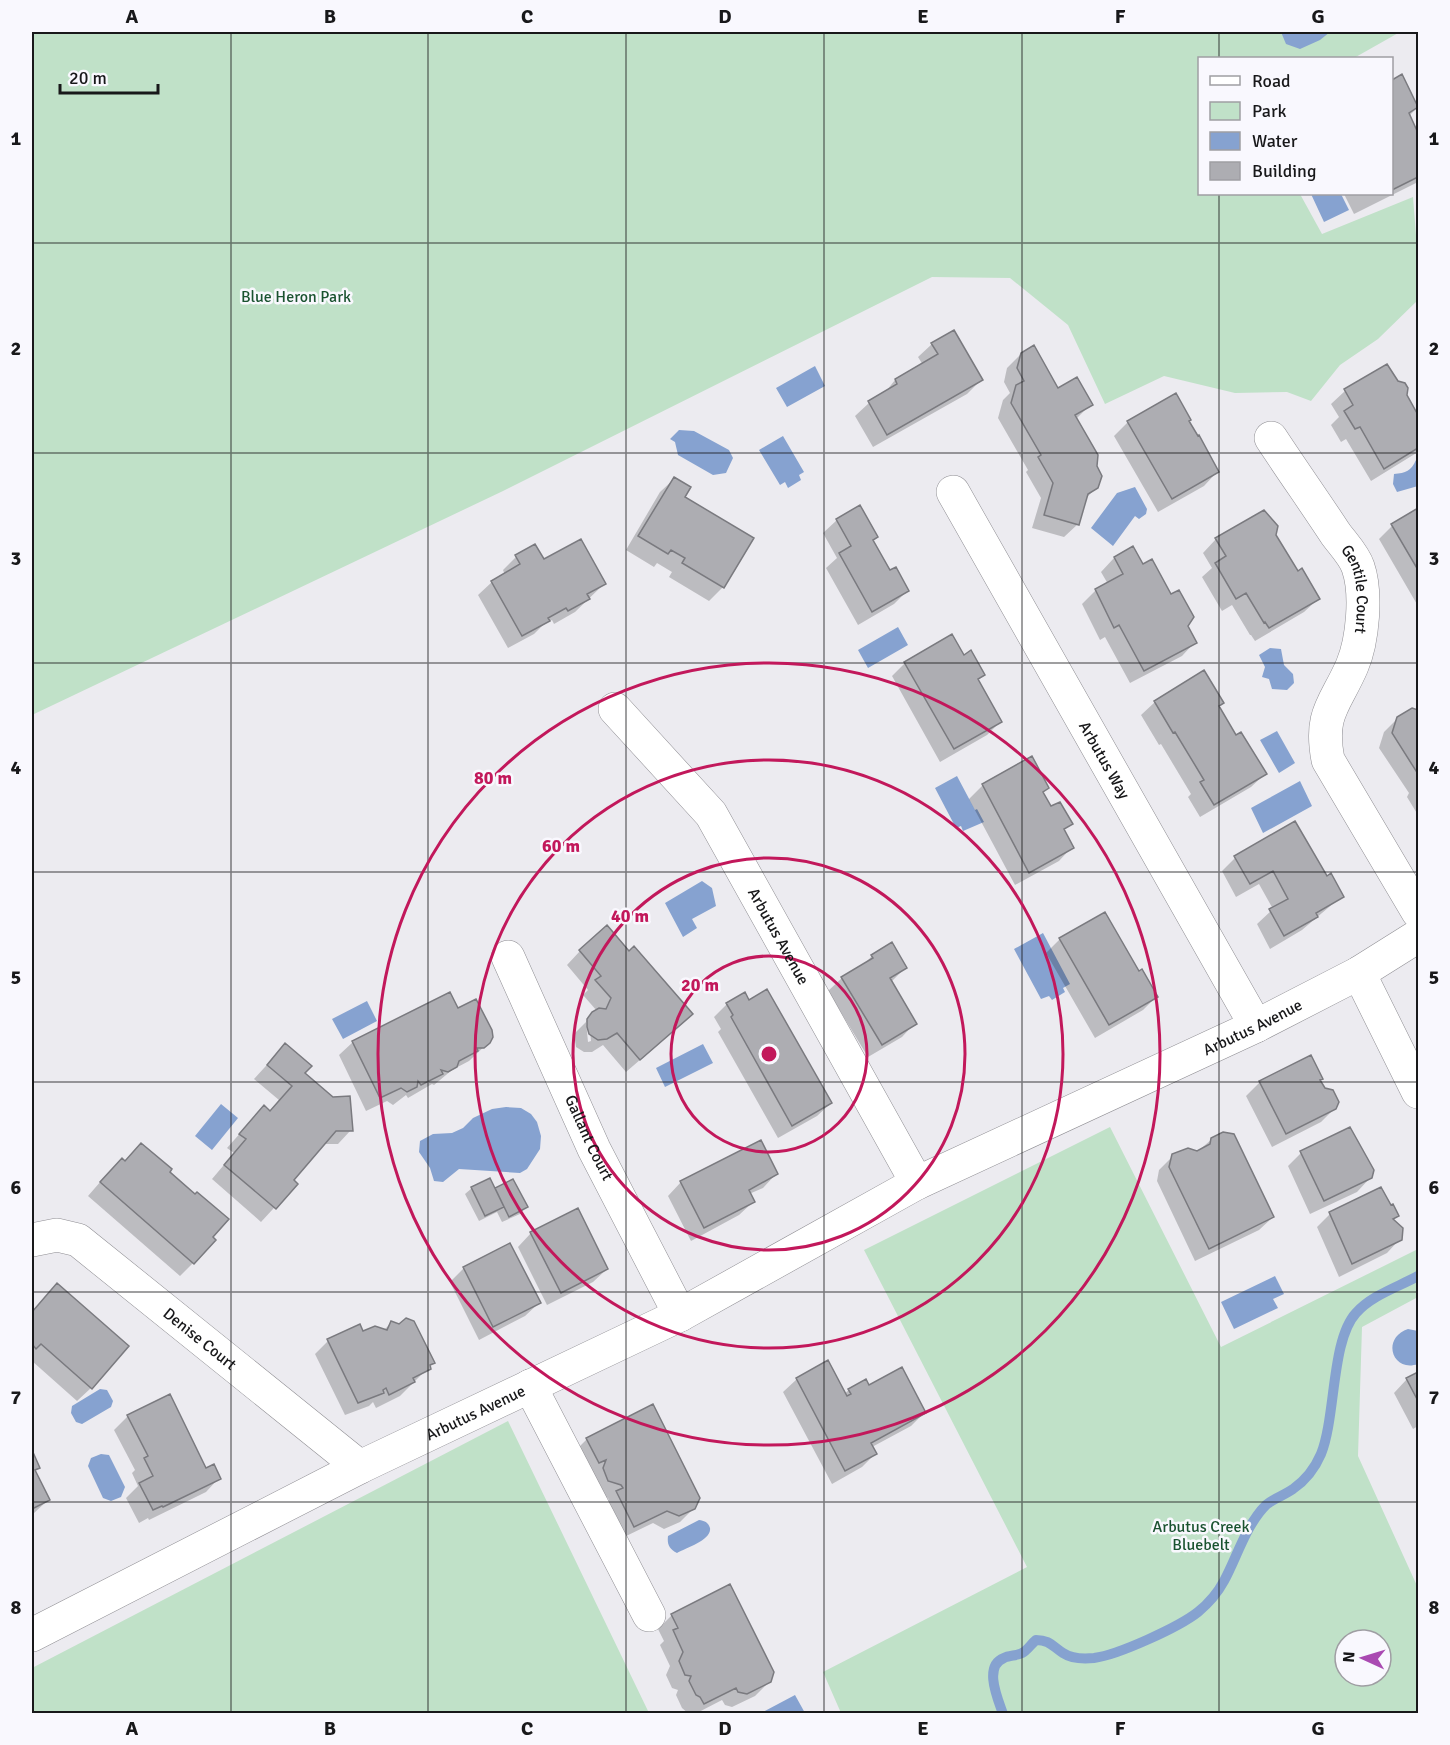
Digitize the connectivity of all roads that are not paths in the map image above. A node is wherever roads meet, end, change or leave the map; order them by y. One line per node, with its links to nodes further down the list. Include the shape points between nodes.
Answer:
1 (1270, 438): 4 (street, Gentile Court, via 1358,566 1363,593 1362,628 1353,664 1329,708 1324,740 1328,760)
2 (953, 492): 8 (street, Arbutus Way)
3 (615, 710): 10 (street, Arbutus Avenue, via 711,814)
4 (1419, 912)
5 (1419, 936): 7 (street, Arbutus Avenue)
6 (508, 957): 12 (street, Gallant Court, via 594,1149)
7 (1359, 973): 8 (street, Arbutus Avenue); 9 (street)
8 (1256, 1026): 10 (street, Arbutus Avenue)
9 (1419, 1092)
10 (917, 1183): 12 (street, Arbutus Avenue)
11 (32, 1240): 14 (street, Denise Court, via 57,1235 78,1240)
12 (680, 1315): 13 (street, Arbutus Avenue)
13 (530, 1386): 14 (street, Arbutus Avenue); 15 (street)
14 (360, 1467): 16 (street, Arbutus Avenue)
15 (649, 1615)
16 (32, 1635)

